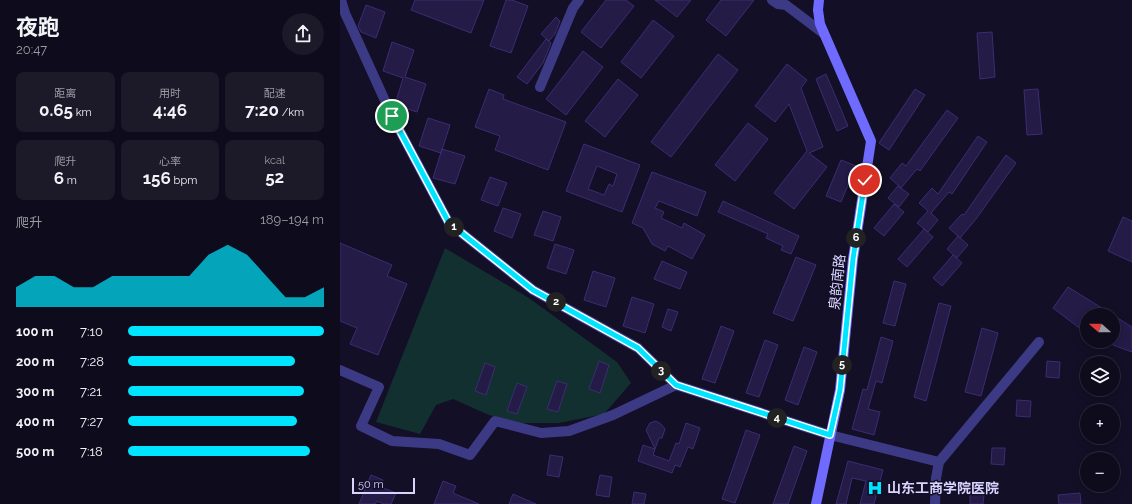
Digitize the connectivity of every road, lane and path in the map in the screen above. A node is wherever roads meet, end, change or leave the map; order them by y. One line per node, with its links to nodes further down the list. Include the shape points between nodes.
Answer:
1 (341, 0): 9 (street, via 392,116 449,223 533,290 638,348)
2 (579, 0): 6 (street, via 573,8)
3 (772, 0): 5 (street, via 786,5)
4 (819, 0): 5 (street, 泉韵南路, via 818,10)
5 (823, 33): 10 (street, 泉韵南路, via 871,141 853,259 840,390)
6 (540, 87)
7 (1039, 342): 11 (street)
8 (340, 370): 9 (street, via 379,387 361,426 392,441 439,444 470,456 495,421 541,433 569,431 613,415)
9 (676, 385): 10 (street)
10 (830, 435): 11 (street); 12 (street, 泉韵南路)
11 (939, 462): 13 (street)
12 (816, 504)
13 (935, 504)

